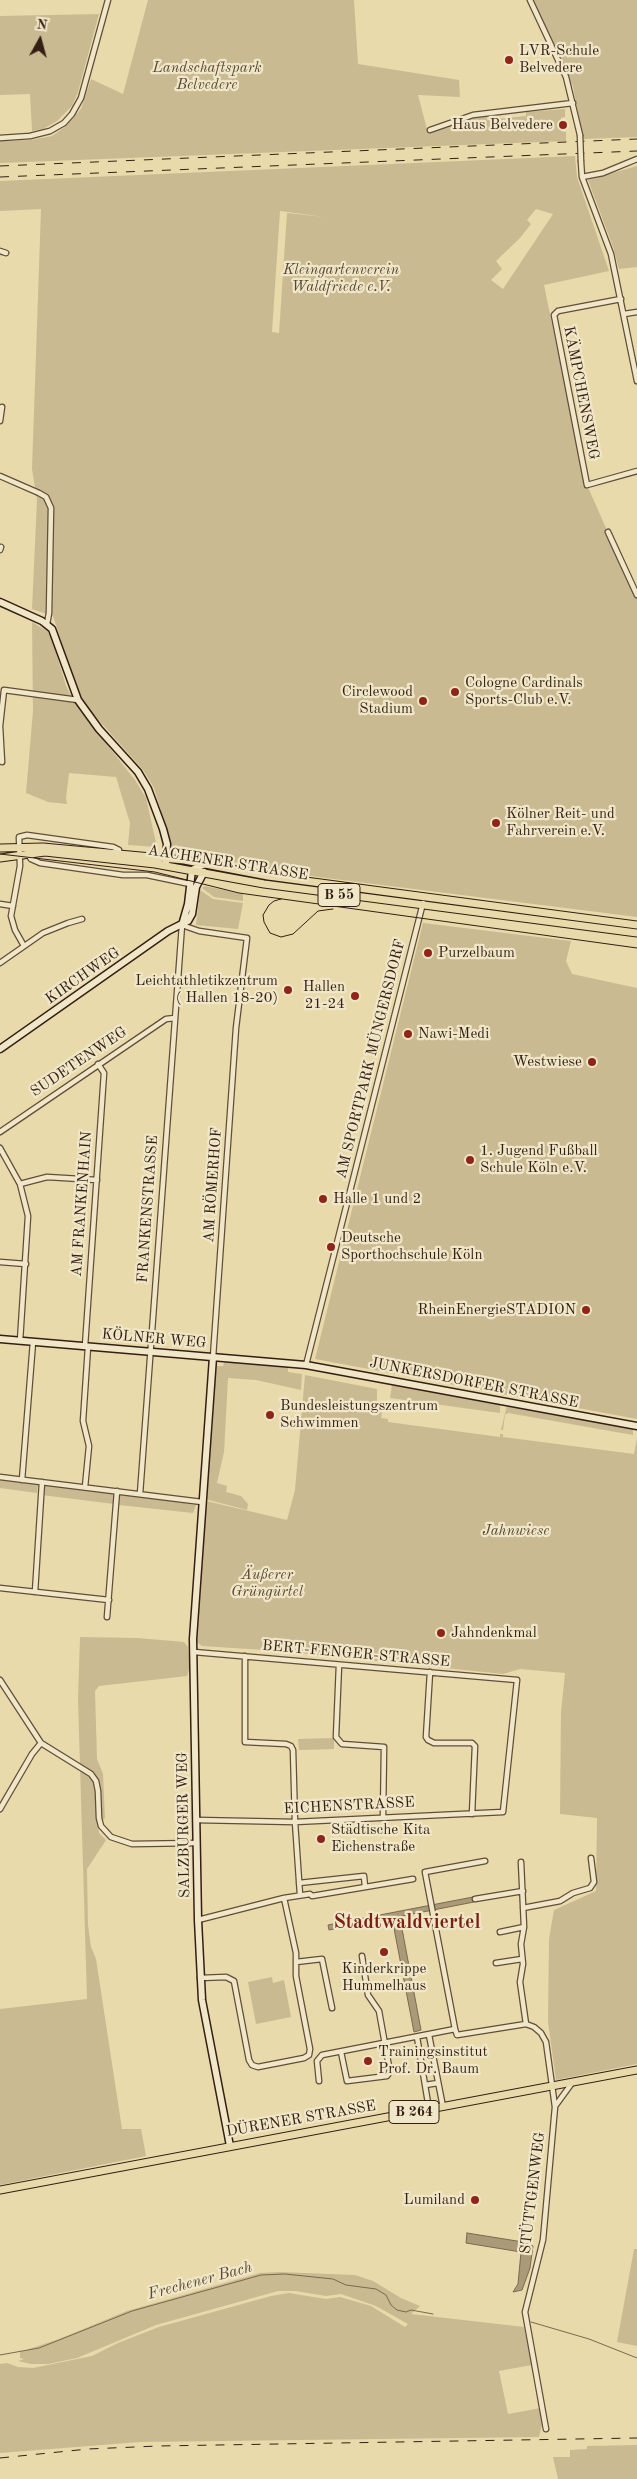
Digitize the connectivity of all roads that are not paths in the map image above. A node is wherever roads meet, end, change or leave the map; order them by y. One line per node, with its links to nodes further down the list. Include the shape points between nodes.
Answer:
1 (108, 0): 5 (street, via 81,98 72,114 50,132)
2 (530, 0): 3 (street, via 556,51)
3 (574, 103): 4 (street, via 473,115); 7 (street, bridge, via 580,135)
4 (430, 130)
5 (0, 138)
6 (637, 158): 7 (street)
7 (582, 177): 10 (street, via 610,250)
8 (0, 251): 9 (street)
9 (6, 253)
10 (620, 298): 12 (street); 16 (street, KÄMPCHENSWEG, via 558,311 554,315 587,484)
11 (637, 312): 12 (street)
12 (624, 314): 13 (street)
13 (637, 381)
14 (2, 407): 15 (street)
15 (0, 421)
16 (637, 471)
17 (0, 476): 21 (street, via 40,492 52,508)
18 (608, 532): 19 (street)
19 (637, 595)
20 (0, 602): 21 (street)
21 (47, 624): 22 (street, via 56,638)
22 (78, 700): 23 (street, via 4,690 0,726); 30 (street, via 138,772 148,789 163,829)
23 (2, 762)
24 (0, 848): 25 (main road, AACHENER STRASSE / B 55)
25 (18, 852): 26 (main road, AACHENER STRASSE / B 55, via 43,847); 26 (street, AACHENER STRASSE, via 19,837 23,835 112,847); 27 (main road, AACHENER STRASSE / B 55); 28 (main road, AACHENER STRASSE / B 55); 37 (street, via 20,866)
26 (118, 852): 30 (main road, AACHENER STRASSE / B 55)
27 (28, 854): 30 (main road, AACHENER STRASSE / B 55, via 45,852); 34 (street, AACHENER STRASSE, via 40,863 123,875 147,875)
28 (0, 858)
29 (184, 860): 30 (main road, AACHENER STRASSE / B 55); 31 (main road, AACHENER STRASSE / B 55); 32 (street)
30 (166, 861): 32 (main road, AACHENER STRASSE / B 55)
31 (205, 864): 32 (street); 35 (main road, AACHENER STRASSE / B 55)
32 (192, 870): 33 (main road, AACHENER STRASSE / B 55); 34 (street)
33 (204, 872): 34 (street); 38 (main road, AACHENER STRASSE / B 55, via 255,883)
34 (193, 886): 40 (street, via 192,914)
35 (423, 898): 38 (street); 41 (main road, AACHENER STRASSE / B 55)
36 (0, 904): 37 (street)
37 (12, 906): 43 (street, via 12,923)
38 (423, 906): 42 (main road, AACHENER STRASSE / B 55); 60 (street, AM SPORTPARK MÜNGERSDORF)
39 (82, 919): 43 (street)
40 (182, 925): 45 (street, FRANKENSTRASSE); 46 (street, KIRCHWEG); 59 (street, AM RÖMERHOF, via 198,932 248,938 236,1028)
41 (637, 925)
42 (637, 933)
43 (24, 946): 44 (street)
44 (0, 963)
45 (175, 1018): 47 (street, SUDETENWEG, via 166,1019); 58 (street, FRANKENSTRASSE)
46 (0, 1049)
47 (98, 1064): 48 (street, SUDETENWEG); 50 (street, AM FRANKENHAIN, via 104,1074)
48 (0, 1132)
49 (0, 1148): 51 (street)
50 (96, 1180): 51 (street, via 48,1177); 57 (street, AM FRANKENHAIN)
51 (20, 1184): 53 (street, via 28,1216)
52 (0, 1262): 53 (street)
53 (26, 1264): 55 (street)
54 (0, 1339): 55 (street, KÖLNER WEG)
55 (20, 1341): 56 (street, KÖLNER WEG)
56 (33, 1342): 57 (street, KÖLNER WEG); 63 (street)
57 (87, 1346): 58 (street, KÖLNER WEG); 65 (street, AM FRANKENHAIN, via 83,1420 89,1446)
58 (150, 1352): 59 (street, KÖLNER WEG); 67 (street, FRANKENSTRASSE)
59 (214, 1357): 60 (street, KÖLNER WEG); 68 (street, AM RÖMERHOF)
60 (306, 1365): 61 (street, JUNKERSDORFER STRASSE)
61 (637, 1426)
62 (0, 1477): 63 (street)
63 (22, 1480): 64 (street)
64 (42, 1482): 65 (street); 70 (street)
65 (85, 1487): 66 (street)
66 (117, 1491): 67 (street); 71 (street)
67 (140, 1494): 68 (street)
68 (202, 1502): 73 (street, SALZBURGER WEG)
69 (0, 1588): 70 (street)
70 (35, 1592): 71 (street)
71 (109, 1600): 72 (street)
72 (107, 1617)
73 (194, 1652): 74 (street, BERT-FENGER-STRASSE); 83 (street, SALZBURGER WEG)
74 (245, 1656): 75 (street, BERT-FENGER-STRASSE); 84 (street, via 245,1742 291,1746)
75 (339, 1665): 76 (street, BERT-FENGER-STRASSE); 82 (street, via 337,1740 342,1744 384,1747)
76 (430, 1672): 80 (street, BERT-FENGER-STRASSE, via 517,1680); 81 (street, via 426,1737 434,1743 472,1743 475,1746)
77 (0, 1680): 78 (street)
78 (41, 1743): 79 (street); 85 (street, via 91,1774 96,1781 101,1826 111,1837 132,1844)
79 (0, 1809)
80 (503, 1812): 81 (street, EICHENSTRASSE)
81 (472, 1814): 82 (street, EICHENSTRASSE)
82 (383, 1816): 84 (street, EICHENSTRASSE)
83 (196, 1820): 84 (street, EICHENSTRASSE); 85 (street, SALZBURGER WEG)
84 (295, 1822): 90 (street)
85 (197, 1843): 97 (street, SALZBURGER WEG)
86 (591, 1858): 96 (street, via 594,1882 590,1888 560,1901)
87 (486, 1861): 107 (street, via 425,1872)
88 (521, 1862): 92 (street)
89 (413, 1879): 91 (street)
90 (299, 1883): 91 (street, via 364,1876); 93 (street)
91 (365, 1887): 93 (street)
92 (523, 1891): 95 (street); 96 (street)
93 (300, 1895): 94 (street)
94 (284, 1898): 97 (street); 102 (street)
95 (475, 1899)
96 (523, 1908): 98 (street)
97 (198, 1920): 104 (street, SALZBURGER WEG)
98 (524, 1927): 99 (street); 101 (street)
99 (500, 1932)
100 (362, 1956): 110 (street, via 368,1995 378,2007)
101 (522, 1958): 103 (street); 106 (street, via 520,1982)
102 (296, 1962): 104 (street, via 310,2052 304,2058 258,2067 250,2064 234,1981 226,1977); 105 (street, via 322,1959)
103 (496, 1963)
104 (200, 1978): 121 (street, SALZBURGER WEG)
105 (332, 2008)
106 (526, 2024): 107 (street, via 457,2035); 117 (street, STÜTTGENWEG, via 541,2033 546,2042)
107 (455, 2029): 108 (street)
108 (429, 2035): 109 (street); 114 (street)
109 (416, 2037): 110 (street); 116 (street)
110 (386, 2043): 111 (street); 111 (street, via 391,2069 387,2076 347,2081)
111 (341, 2052): 113 (street, via 322,2055 318,2059)
112 (637, 2070): 115 (main road, DÜRENER STRASSE / B 264)
113 (319, 2081)
114 (438, 2083): 116 (street); 118 (street)
115 (572, 2083): 117 (main road, DÜRENER STRASSE / B 264); 119 (street)
116 (425, 2085): 120 (street)
117 (554, 2086): 118 (main road, DÜRENER STRASSE / B 264); 119 (street, STÜTTGENWEG)
118 (443, 2107): 120 (main road, DÜRENER STRASSE / B 264)
119 (555, 2107): 123 (street, STÜTTGENWEG, via 543,2240 526,2301 526,2322)
120 (429, 2109): 121 (main road, DÜRENER STRASSE / B 264)
121 (230, 2146): 122 (main road, DÜRENER STRASSE / B 264)
122 (0, 2190)
123 (546, 2429)

